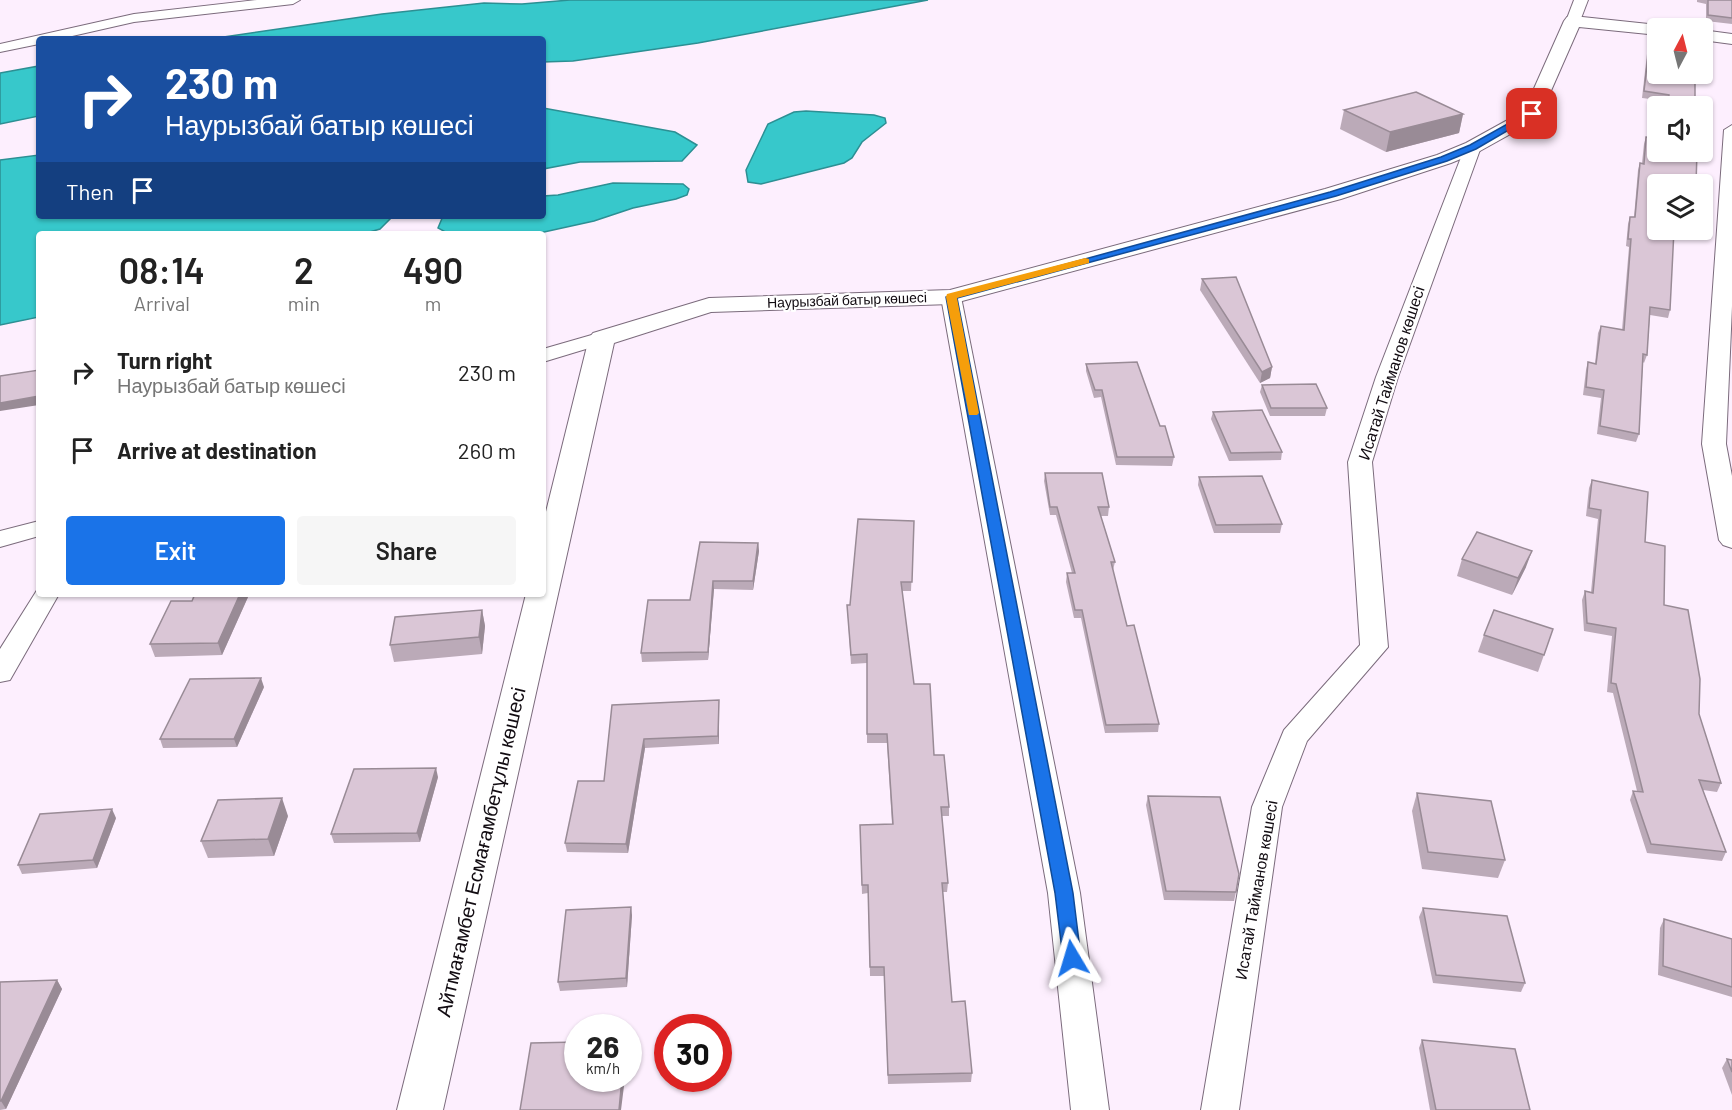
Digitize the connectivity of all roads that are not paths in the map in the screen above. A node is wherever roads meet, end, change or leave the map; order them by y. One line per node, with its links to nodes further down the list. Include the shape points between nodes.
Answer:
1 (293, 0): 5 (street, via 134,18)
2 (1581, 0): 3 (street)
3 (1573, 21): 4 (street); 11 (street, Наурызбай батыр көшесі, via 1532,114)
4 (1647, 29)
5 (54, 36)
6 (1713, 36): 7 (street)
7 (1732, 39)
8 (36, 40): 9 (street)
9 (0, 48)
10 (1732, 130): 17 (street, via 1714,444)
11 (1473, 147): 12 (street, Наурызбай батыр көшесі, via 1333,194); 24 (street, Исатай Тайманов көшесі, via 1387,377 1360,462 1374,647 1294,737 1268,807)
12 (951, 297): 13 (street, Наурызбай батыр көшесі, via 709,305); 23 (street, via 1064,893)
13 (602, 338): 14 (street, Наурызбай батыр көшесі); 18 (street)
14 (546, 355)
15 (36, 529): 16 (street)
16 (0, 539)
17 (1732, 540)
18 (546, 576)
19 (44, 597): 21 (street)
20 (541, 597): 22 (street, Айтмағамбет Есмағамбетұлы көшесі)
21 (0, 673)
22 (420, 1110)
23 (1090, 1110)
24 (1220, 1110)

